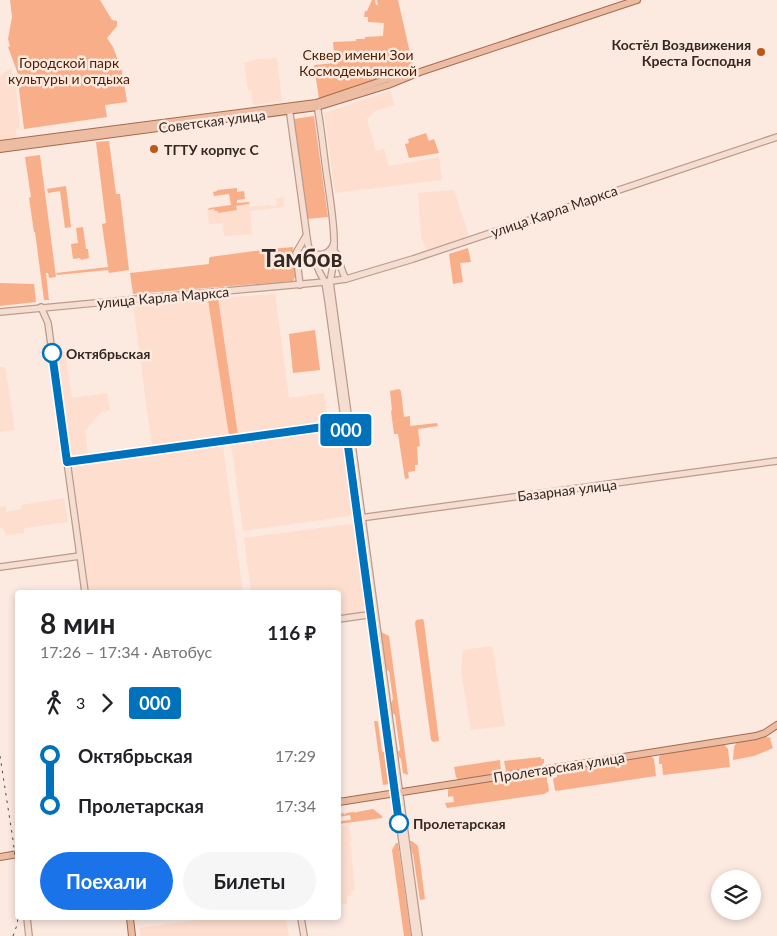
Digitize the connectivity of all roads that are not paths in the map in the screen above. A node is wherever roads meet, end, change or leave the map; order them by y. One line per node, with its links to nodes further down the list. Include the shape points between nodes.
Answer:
1 (637, 0): 2 (main road, Советская улица, via 420,72 412,71)
2 (317, 105): 3 (main road, Советская улица); 8 (main road)
3 (290, 109): 5 (main road, Советская улица); 6 (main road, Советская улица); 7 (main road)
4 (777, 137): 11 (main road, улица Карла Маркса)
5 (0, 144)
6 (0, 149)
7 (306, 236): 9 (main road); 13 (main road, via 296,254)
8 (334, 242): 9 (main road, via 324,254); 10 (main road)
9 (309, 250): 12 (main road)
10 (335, 250): 11 (main road); 12 (main road, via 333,271)
11 (346, 279): 12 (main road, улица Карла Маркса)
12 (328, 282): 13 (main road, улица Карла Маркса); 16 (main road)
13 (300, 285): 14 (main road, улица Карла Маркса)
14 (41, 307): 15 (main road, улица Карла Маркса); 18 (main road, via 48,322)
15 (0, 312)
16 (347, 424): 18 (main road); 19 (main road)
17 (777, 461): 19 (main road, Базарная улица)
18 (67, 462): 20 (main road)
19 (360, 518): 23 (main road)
20 (80, 556): 21 (main road); 22 (main road)
21 (0, 568)
22 (85, 590)
23 (373, 614): 24 (main road); 26 (main road)
24 (341, 619)
25 (777, 725): 26 (main road, Пролетарская улица, via 756,736)
26 (398, 793): 27 (main road, Пролетарская улица); 36 (main road); 37 (main road)
27 (341, 802)
28 (15, 854): 29 (main road)
29 (0, 856)
30 (27, 920): 33 (main road)
31 (130, 920): 34 (main road)
32 (301, 920): 35 (main road)
33 (29, 936)
34 (132, 936)
35 (304, 936)
36 (414, 936)
37 (419, 936)

